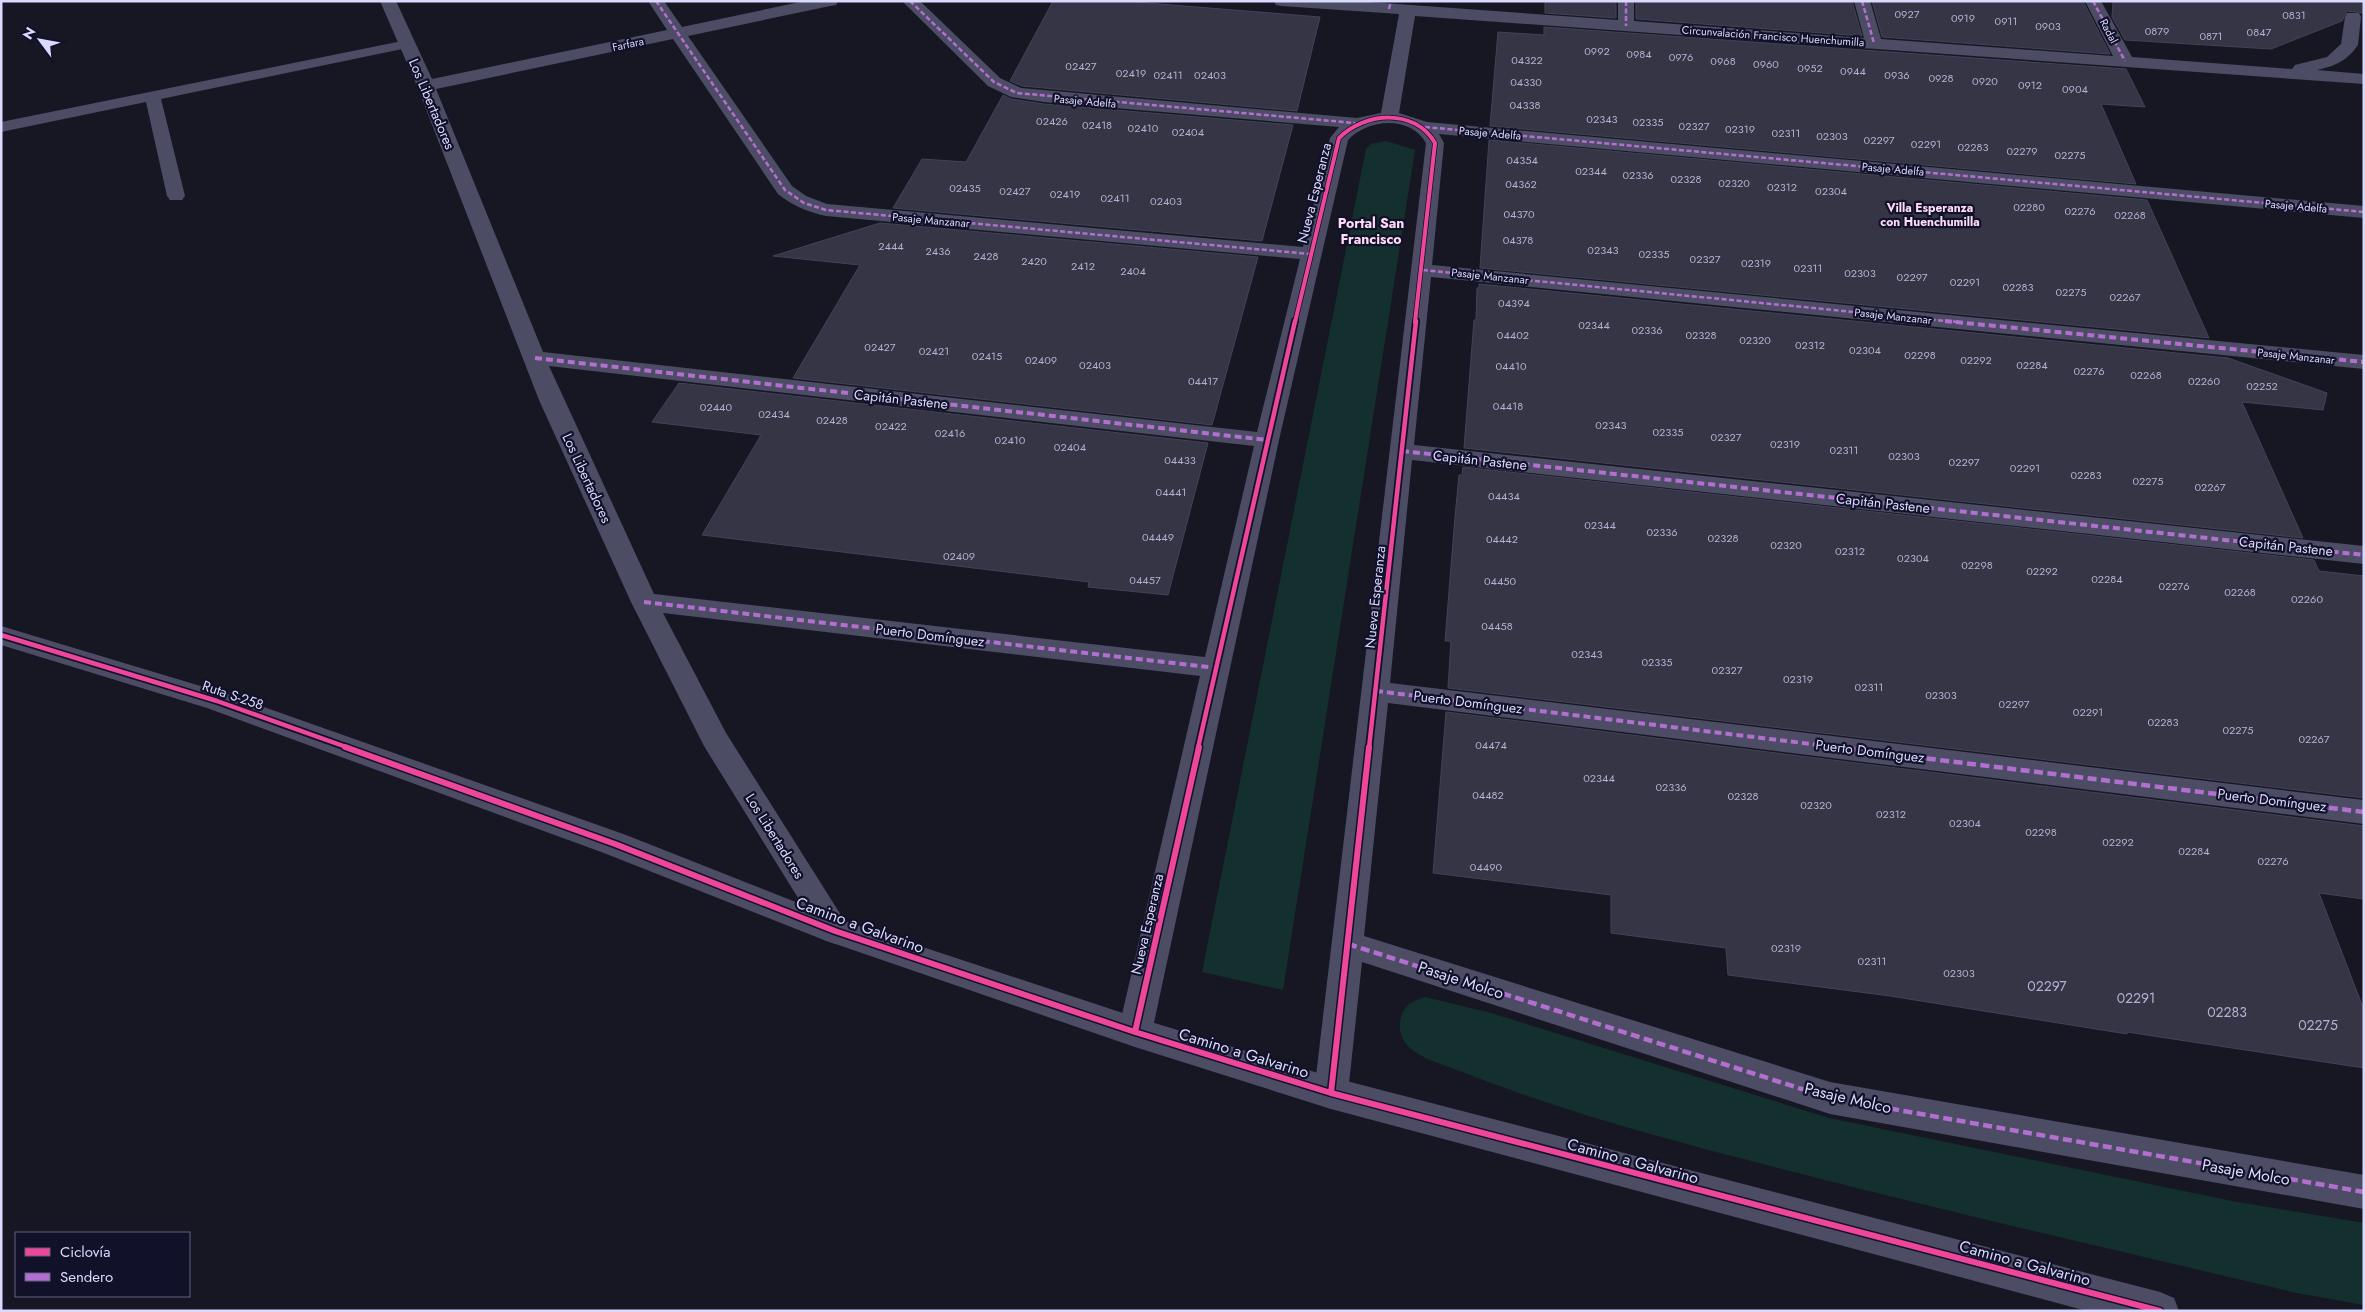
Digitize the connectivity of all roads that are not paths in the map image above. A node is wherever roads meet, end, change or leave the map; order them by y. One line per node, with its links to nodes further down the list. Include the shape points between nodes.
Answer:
1 (388, 1): 16 (street, Los Libertadores)
2 (656, 1): 15 (street, Pasaje Manzanar)
3 (830, 1): 15 (street, Farfara)
4 (910, 1): 24 (street, Pasaje Adelfa, via 994,82 1018,93)
5 (1282, 1): 10 (street, Circunvalación Francisco Huenchumilla)
6 (1626, 1): 13 (street)
7 (1862, 1): 17 (street)
8 (2093, 1): 18 (street, Radal)
9 (2340, 1): 12 (street)
10 (1390, 5): 11 (street, Circunvalación Francisco Huenchumilla)
11 (1408, 10): 13 (street, Circunvalación Francisco Huenchumilla); 23 (street)
12 (2353, 17): 14 (street); 19 (street, Circunvalación Francisco Huenchumilla, via 2349,45 2333,61 2308,68)
13 (1626, 26): 17 (street, Circunvalación Francisco Huenchumilla)
14 (2364, 31)
15 (678, 33): 21 (street, Farfara); 29 (street, Pasaje Manzanar, via 785,190 808,206)
16 (406, 44): 21 (street, Los Libertadores); 22 (lane)
17 (1874, 44): 18 (street, Circunvalación Francisco Huenchumilla)
18 (2125, 62): 19 (street, Circunvalación Francisco Huenchumilla)
19 (2264, 71): 20 (street, Circunvalación Francisco Huenchumilla)
20 (2364, 79)
21 (426, 86): 31 (street, Los Libertadores)
22 (152, 96): 25 (lane); 27 (lane)
23 (1388, 118): 24 (street, via 1370,118); 26 (street, via 1406,120)
24 (1355, 123): 29 (street, Nueva Esperanza, via 1339,138)
25 (1, 127)
26 (1422, 127): 28 (street, Pasaje Adelfa); 30 (street, Nueva Esperanza, via 1433,136 1435,143)
27 (176, 196)
28 (2364, 212)
29 (1310, 254): 33 (street, Nueva Esperanza)
30 (1423, 270): 32 (street, Pasaje Manzanar); 34 (street, Nueva Esperanza)
31 (535, 358): 33 (street, Capitán Pastene); 36 (street, Los Libertadores, via 551,400)
32 (2364, 362)
33 (1267, 440): 38 (street, Nueva Esperanza)
34 (1402, 451): 35 (street, Capitán Pastene); 39 (street, Nueva Esperanza)
35 (2364, 555)
36 (644, 602): 38 (street, Puerto Domínguez); 42 (street, Los Libertadores, via 714,738)
37 (1, 635): 40 (street, Ruta S-258, via 217,701)
38 (1216, 668): 44 (street, Nueva Esperanza)
39 (1376, 691): 41 (street, Puerto Domínguez); 43 (street, Nueva Esperanza)
40 (455, 786): 42 (street, Camino a Galvarino, via 615,844)
41 (2364, 812)
42 (835, 931): 44 (street, Camino a Galvarino)
43 (1348, 944): 45 (street, Nueva Esperanza); 46 (street, Pasaje Molco, via 1830,1098)
44 (1134, 1032): 45 (street, Camino a Galvarino)
45 (1331, 1093): 47 (street, Camino a Galvarino)
46 (2364, 1192)
47 (2160, 1311)

